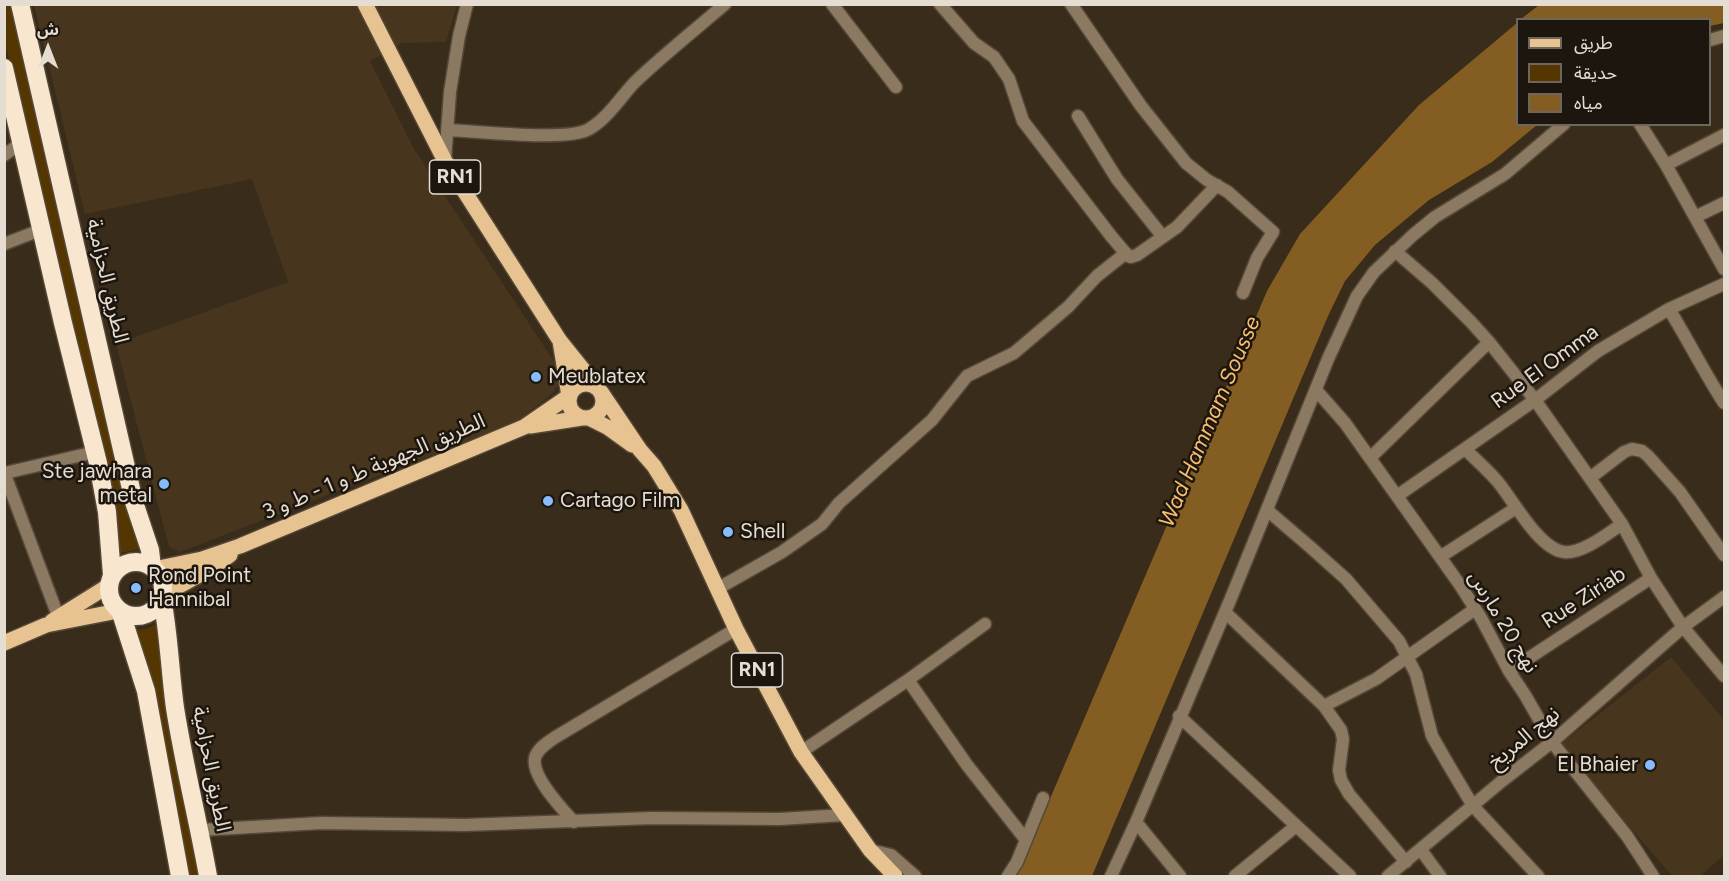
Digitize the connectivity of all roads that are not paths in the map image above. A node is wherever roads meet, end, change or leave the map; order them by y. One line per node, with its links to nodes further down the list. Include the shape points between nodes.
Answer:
1 (20, 4): 53 (highway, الطريق الحزامية, via 134,502)
2 (365, 4): 17 (main road, RN1)
3 (467, 4): 13 (street)
4 (725, 4): 13 (street, via 657,61 589,130 559,135)
5 (832, 4): 9 (street)
6 (940, 4): 26 (street, via 974,43 994,57 1010,79 1023,121)
7 (1071, 4): 19 (street, via 1141,106 1186,163)
8 (4, 68): 15 (highway)
9 (896, 87)
10 (1078, 116): 23 (street, via 1117,179)
11 (1562, 126): 25 (street, via 1505,174 1435,217)
12 (1641, 126): 18 (street)
13 (447, 130): 17 (street)
14 (1725, 135): 18 (street)
15 (23, 142): 16 (street); 22 (highway)
16 (4, 155)
17 (445, 161): 31 (main road, RN1)
18 (1666, 165): 21 (street)
19 (1217, 185): 23 (street); 29 (street, via 1274,232 1257,258)
20 (1725, 203): 21 (street)
21 (1695, 217): 27 (street)
22 (42, 229): 24 (street); 42 (highway)
23 (1163, 237): 26 (street, via 1135,256)
24 (4, 244)
25 (1395, 251): 32 (street); 34 (street, via 1357,296)
26 (1126, 254): 56 (street, via 1014,353 967,376 932,420 839,503 822,524)
27 (1725, 269)
28 (1725, 284): 30 (street, Rue El Omma)
29 (1243, 293)
30 (1669, 309): 36 (street, Rue El Omma, via 1598,351); 37 (street)
31 (560, 341): 33 (main road, RN1); 35 (main road, RN1)
32 (1490, 342): 36 (street); 43 (street)
33 (599, 389): 35 (main road, via 584,384 572,390); 38 (main road, via 603,405 595,416); 41 (main road, RN1)
34 (1316, 390): 43 (street, نهج 20 مارس); 48 (street)
35 (570, 396): 38 (main road, RN1, via 573,411); 39 (main road, الطريق الجهوية ط و 1 - ط و 3)
36 (1535, 400): 40 (street, Rue El Omma); 45 (street)
37 (1725, 403)
38 (585, 418): 39 (main road, الطريق الجهوية ط و 1 - ط و 3); 41 (main road, RN1, via 607,427)
39 (524, 427): 50 (main road, الطريق الجهوية ط و 1 - ط و 3)
40 (1465, 449): 46 (street, Rue El Omma); 47 (street, via 1498,482)
41 (640, 450): 56 (main road, RN1, via 681,510)
42 (95, 452): 44 (street); 55 (highway, via 107,512)
43 (1370, 458): 46 (street, نهج 20 مارس)
44 (5, 473): 62 (street)
45 (1590, 478): 49 (street); 51 (street, via 1624,452 1642,451 1680,492)
46 (1397, 496): 52 (street, نهج 20 مارس)
47 (1516, 508): 49 (street, via 1553,548 1566,552 1594,542); 52 (street)
48 (1267, 510): 61 (street); 67 (street, via 1346,579 1392,632)
49 (1622, 524): 54 (street)
50 (240, 546): 53 (main road, الطريق الجهوية ط و 1 - ط و 3, via 202,559); 57 (main road, الطريق الجهوية ط و 1 - ط و 3, via 212,568)
51 (1725, 555)
52 (1440, 557): 59 (street, نهج 20 مارس)
53 (153, 568): 55 (highway, via 129,563 121,566); 57 (highway, الطريق الحزامية, via 161,578)
54 (1651, 578): 64 (street); 68 (street, Rue Ziriab)
55 (110, 580): 60 (highway, via 110,599); 62 (main road)
56 (717, 589): 65 (main road, RN1)
57 (162, 596): 60 (highway, via 147,615 131,617); 81 (highway, الطريق الحزامية, via 176,711)
58 (1725, 597): 64 (street, نهج المريخ)
59 (1475, 609): 67 (street); 68 (street, نهج 20 مارس)
60 (120, 612): 62 (main road); 86 (highway, via 146,691)
61 (1225, 612): 71 (street); 72 (street)
62 (52, 621): 66 (main road)
63 (985, 624): 70 (street)
64 (1683, 627): 69 (street); 73 (street, نهج المريخ)
65 (736, 629): 74 (main road, RN1); 78 (street, via 539,750 535,766 540,778)
66 (4, 643)
67 (1408, 657): 71 (street); 76 (street, via 1432,736)
68 (1509, 671): 73 (street, نهج 20 مارس)
69 (1725, 676)
70 (908, 680): 74 (street); 82 (street)
71 (1324, 706): 85 (street, via 1341,730 1341,780)
72 (1179, 716): 79 (street); 80 (street)
73 (1551, 742): 76 (street, نهج المريخ); 98 (street, نهج 20 مارس, via 1627,836)
74 (801, 752): 77 (main road, RN1)
75 (1043, 798): 82 (street)
76 (1473, 806): 84 (street, نهج المريخ); 97 (street)
77 (844, 814): 78 (street, via 780,819); 83 (main road, RN1)
78 (574, 822): 81 (street, via 321,823)
79 (1136, 822): 91 (street); 92 (street)
80 (1296, 826): 93 (street); 94 (street)
81 (200, 830): 87 (highway, الطريق الحزامية)
82 (1026, 840): 90 (street)
83 (870, 850): 88 (main road, RN1); 89 (street, via 892,856)
84 (1421, 850): 85 (street, نهج المريخ); 96 (street)
85 (1406, 862): 95 (street, نهج المريخ)
86 (180, 876)
87 (208, 876)
88 (895, 876)
89 (915, 876)
90 (1008, 876)
91 (1111, 876)
92 (1180, 876)
93 (1235, 876)
94 (1350, 876)
95 (1388, 876)
96 (1440, 876)
97 (1538, 876)
98 (1653, 876)

